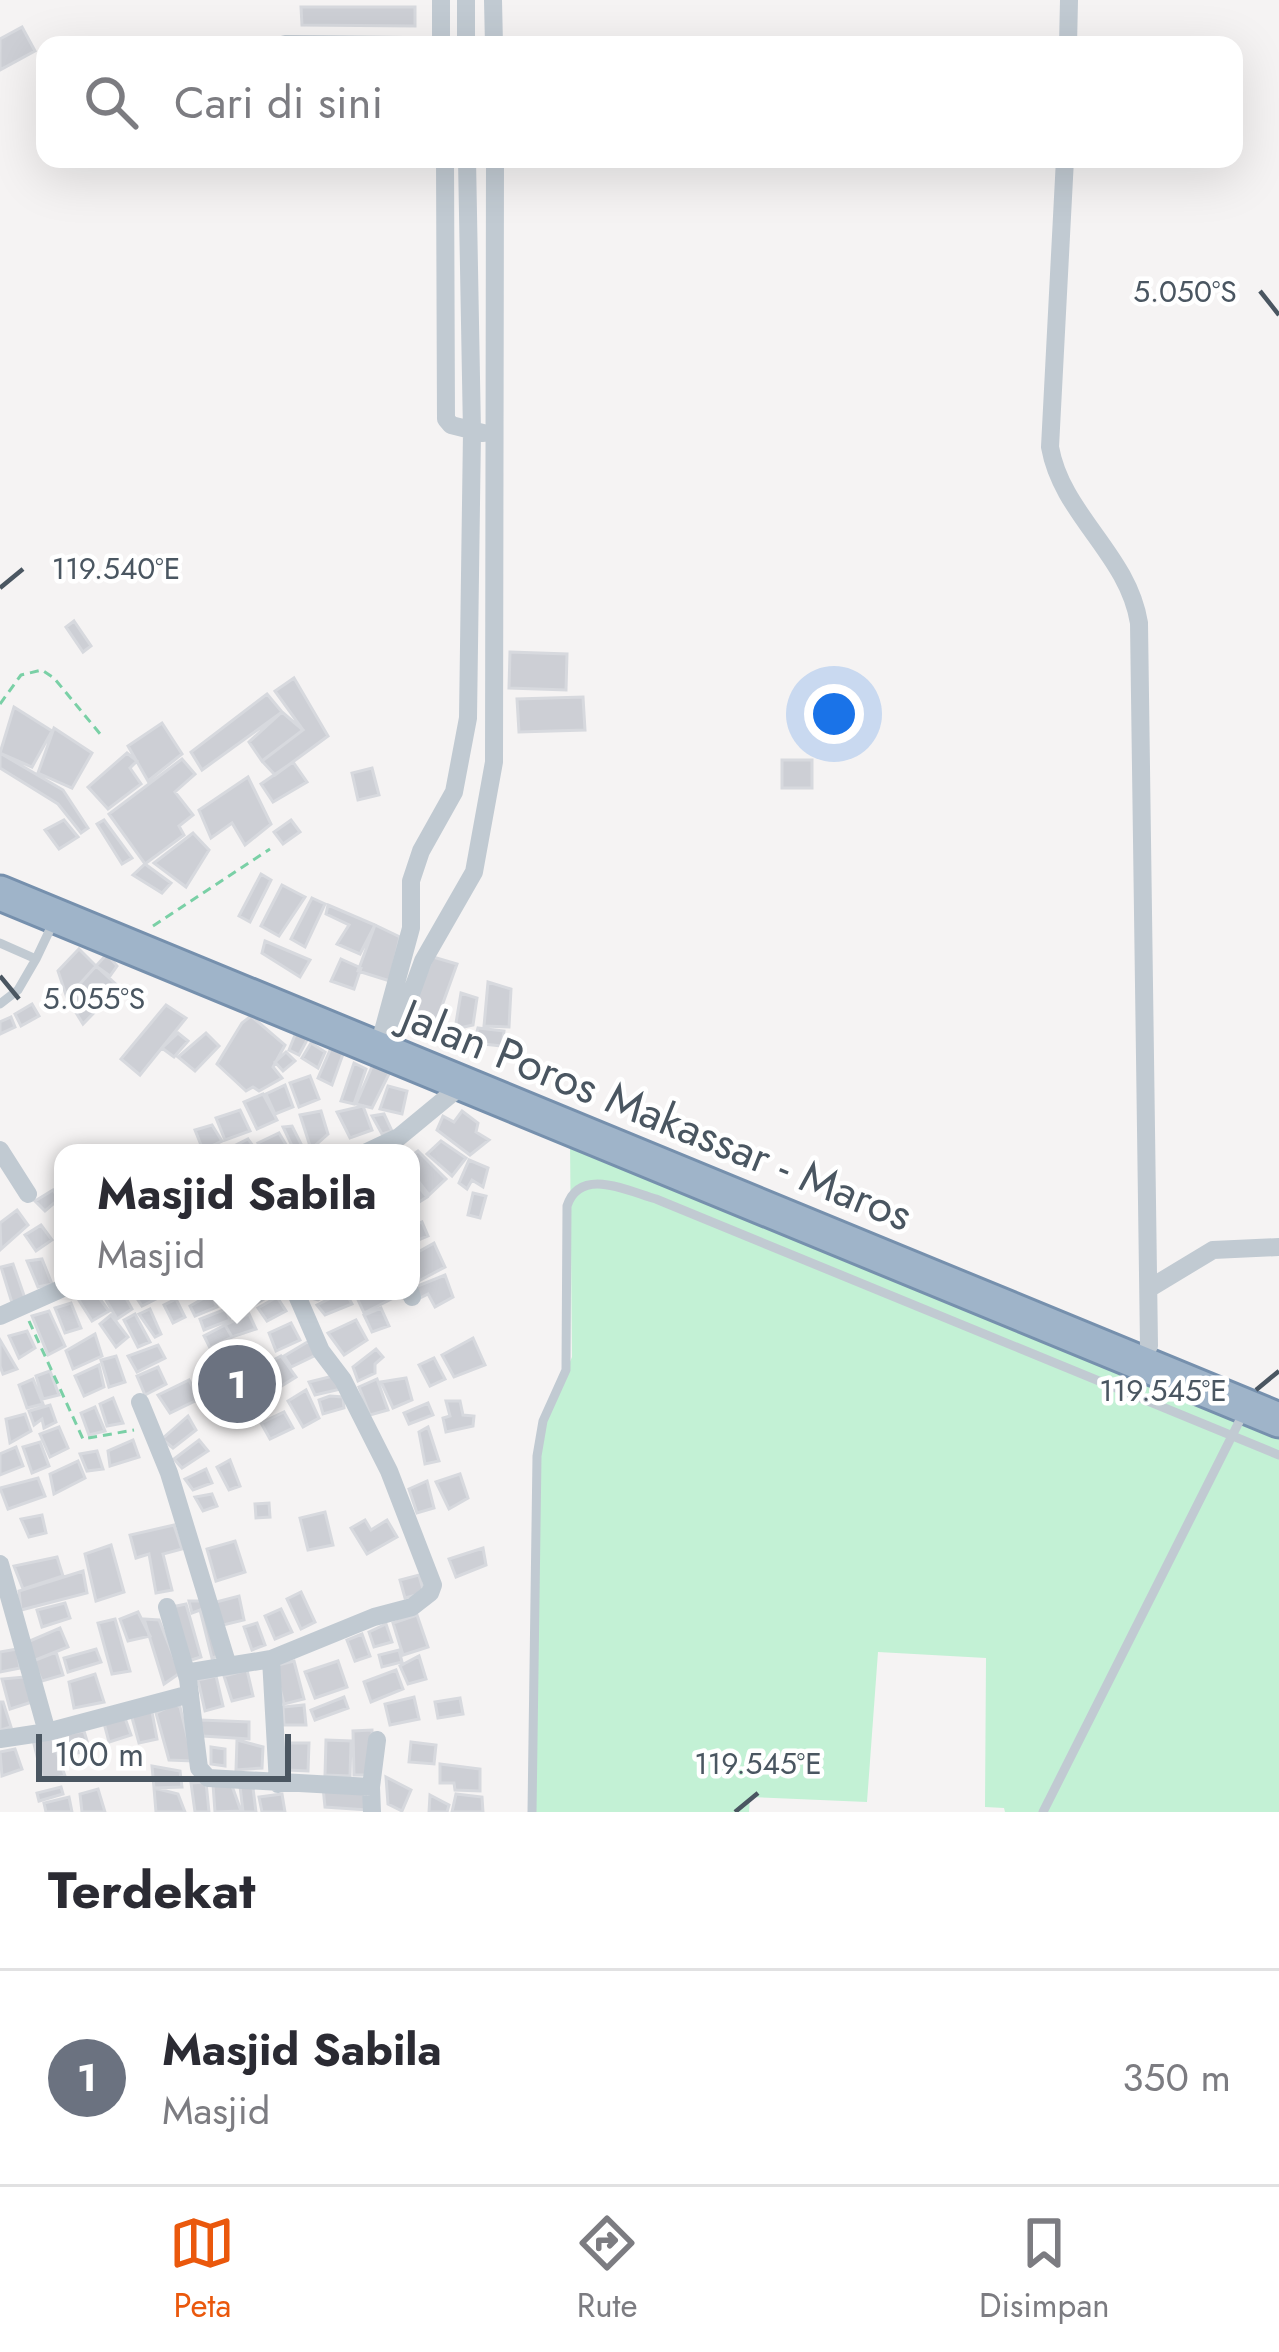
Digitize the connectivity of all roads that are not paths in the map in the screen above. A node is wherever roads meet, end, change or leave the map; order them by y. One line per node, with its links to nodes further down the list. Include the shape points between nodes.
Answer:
1 (441, 0): 5 (street)
2 (466, 0): 6 (street)
3 (493, 0): 7 (street)
4 (1070, 0): 8 (street)
5 (441, 36)
6 (466, 36)
7 (494, 36)
8 (1068, 36)
9 (445, 168): 15 (street, via 446,419)
10 (467, 168): 13 (street)
11 (495, 168): 14 (street)
12 (1064, 168): 29 (street, via 1052,459 1063,490 1122,571 1139,623)
13 (468, 239): 14 (street); 15 (street)
14 (496, 241): 16 (street)
15 (472, 432): 16 (street); 23 (street, via 463,760 411,880 411,928)
16 (496, 434): 23 (street, via 494,763 482,838 474,872)
17 (0, 876): 23 (highway, Jalan Poros Makassar - Maros)
18 (0, 892): 19 (highway, Jalan Poros Makassar - Maros)
19 (57, 916): 21 (lane); 24 (highway, Jalan Poros Makassar - Maros)
20 (0, 943): 21 (lane)
21 (36, 959): 22 (lane)
22 (0, 1004)
23 (389, 1033): 32 (highway, Jalan Poros Makassar - Maros)
24 (462, 1084): 25 (street); 32 (highway, Jalan Poros Makassar - Maros)
25 (383, 1144)
26 (0, 1150): 27 (street)
27 (28, 1194)
28 (1279, 1246): 29 (street, via 1213,1250)
29 (1150, 1288): 34 (street)
30 (54, 1293): 33 (street)
31 (299, 1300): 41 (street, via 389,1471 433,1586 412,1607)
32 (1038, 1310): 34 (highway, Jalan Poros Makassar - Maros); 36 (highway, Jalan Poros Makassar - Maros)
33 (0, 1316)
34 (1149, 1346): 36 (highway, Jalan Poros Makassar - Maros)
35 (140, 1402): 42 (street)
36 (1253, 1415): 37 (highway, Jalan Poros Makassar - Maros); 38 (lane); 50 (lane, via 656,1199 610,1185 580,1186 567,1206 566,1370 538,1436); 51 (lane)
37 (1279, 1420)
38 (1279, 1455)
39 (0, 1564): 44 (street)
40 (167, 1607): 43 (street)
41 (271, 1659): 42 (street); 47 (street)
42 (228, 1666): 43 (street, via 195,1670)
43 (189, 1686): 44 (street); 47 (street, via 202,1773)
44 (47, 1732): 45 (street)
45 (0, 1739)
46 (377, 1740): 48 (street)
47 (278, 1784): 48 (street)
48 (371, 1787): 49 (street)
49 (372, 1812)
50 (532, 1812)
51 (1043, 1812)

